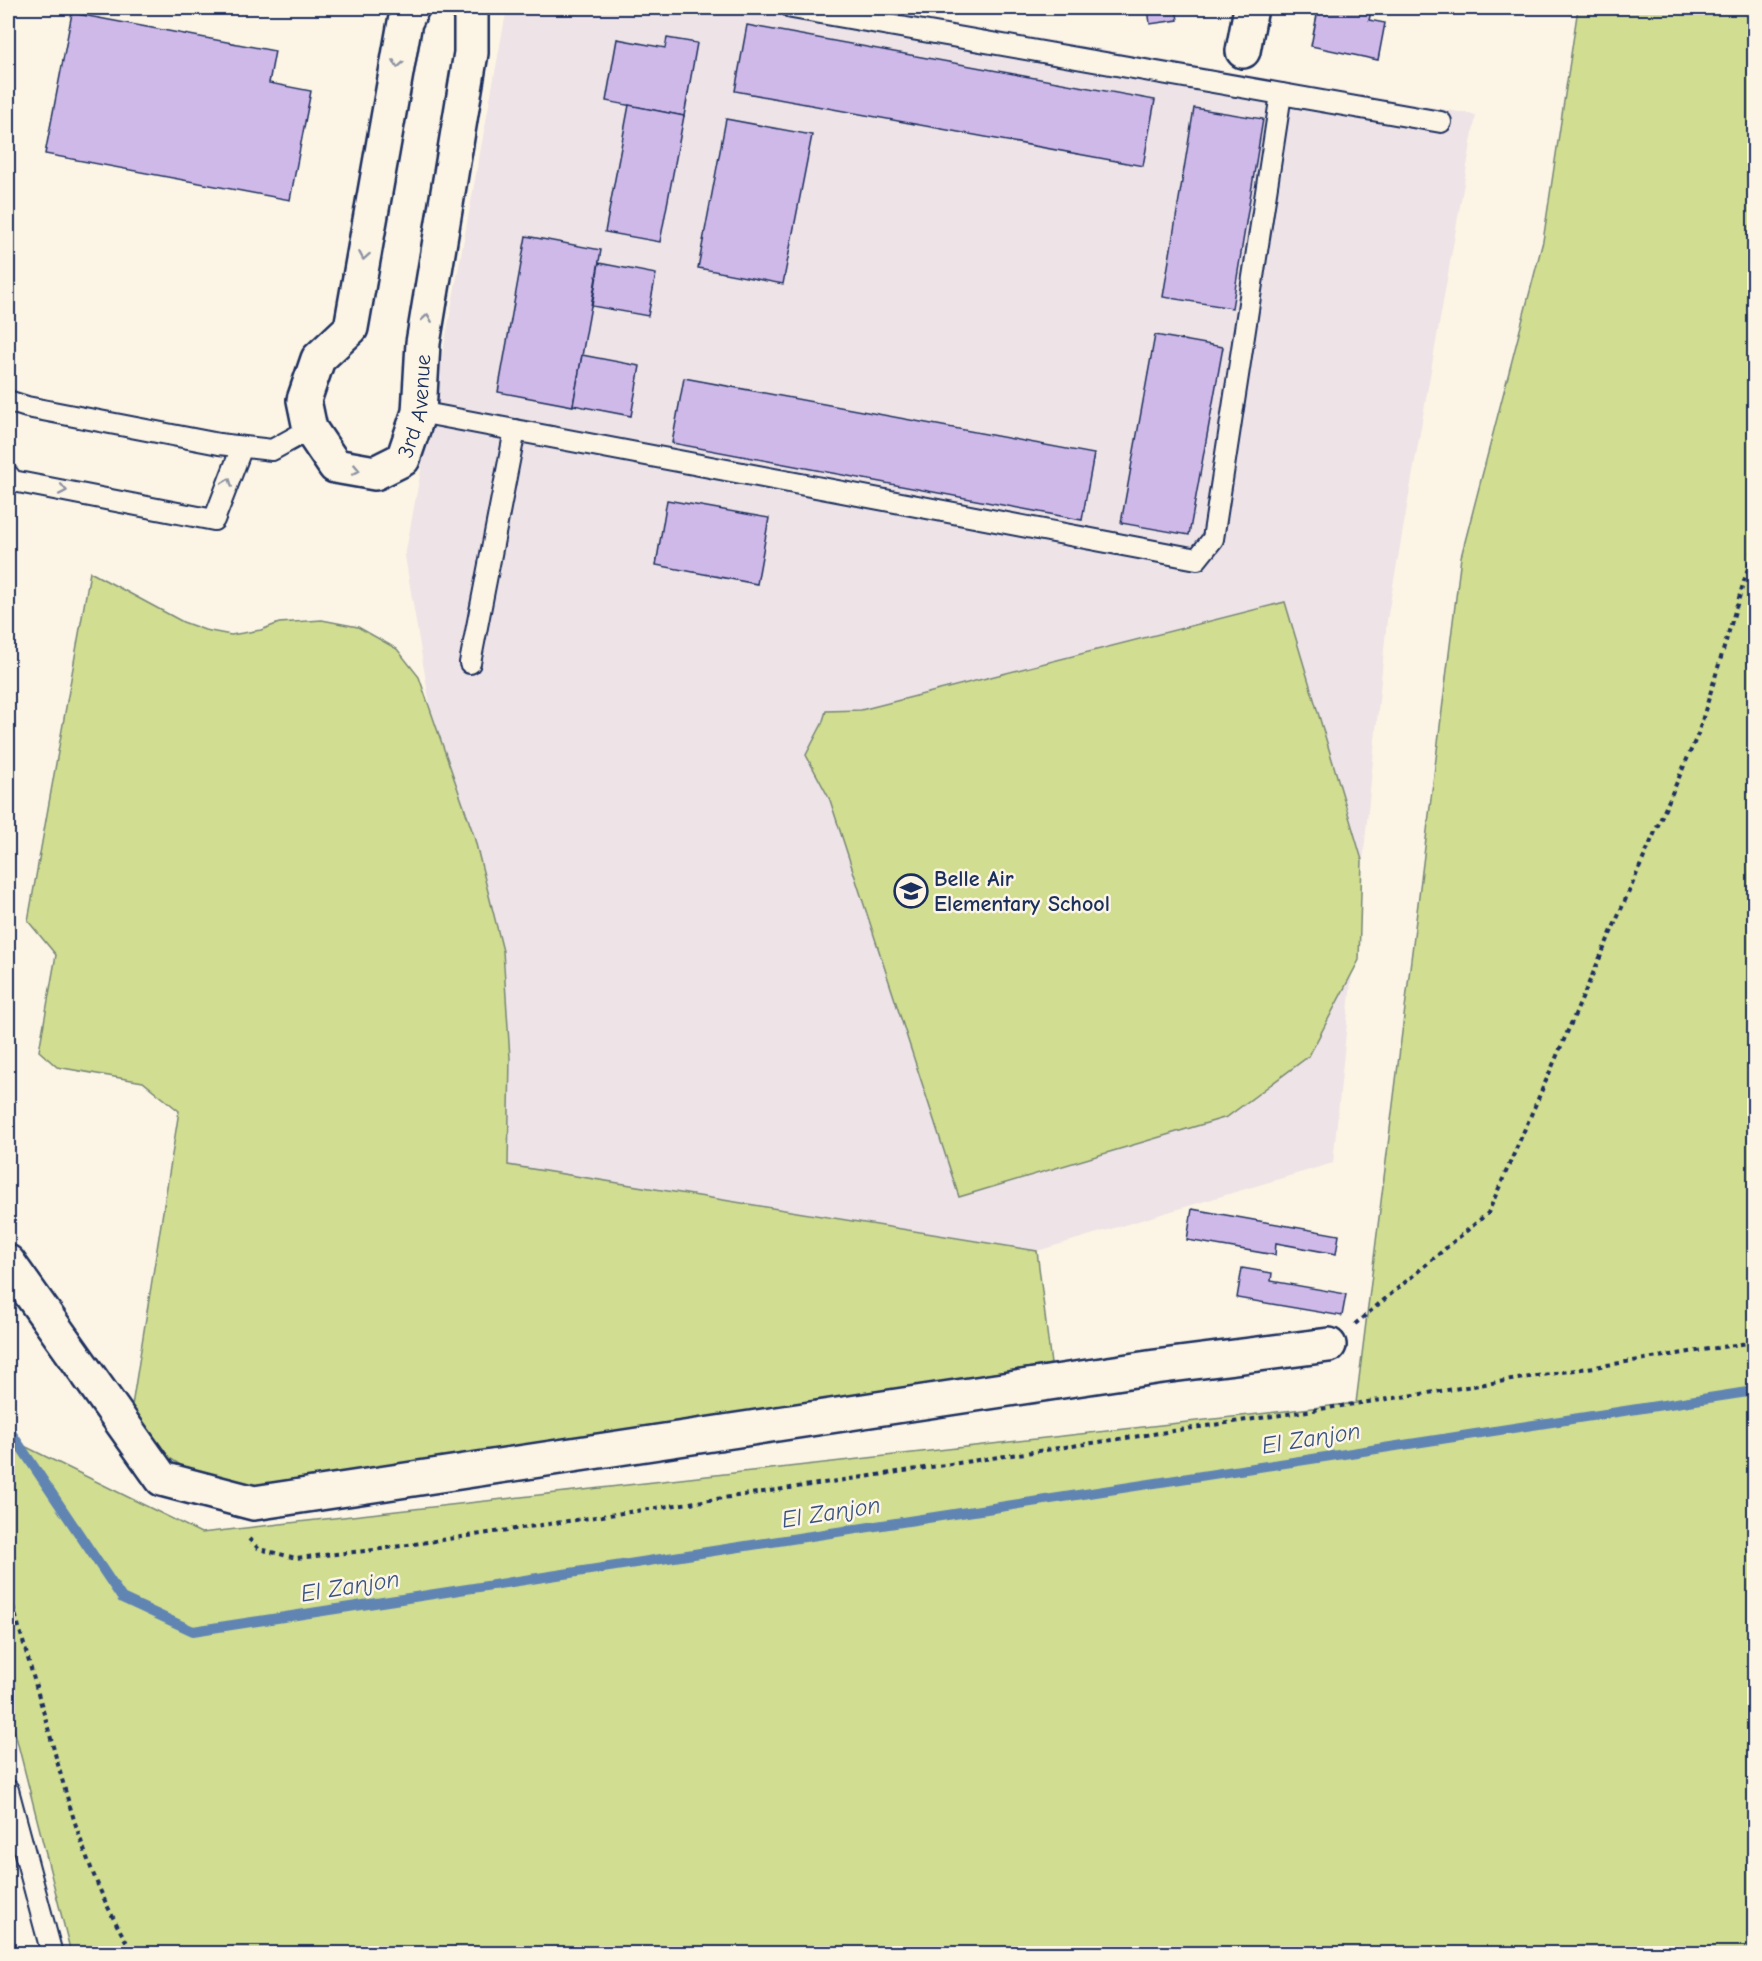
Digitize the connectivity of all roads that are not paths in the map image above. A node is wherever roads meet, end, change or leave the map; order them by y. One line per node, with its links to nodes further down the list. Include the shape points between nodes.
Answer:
1 (412, 8): 10 (street, 3rd Avenue, one-way to 10, via 405,22 351,328 318,359 304,400)
2 (471, 8): 9 (street, 3rd Avenue, one-way to 2, via 423,343 471,53)
3 (792, 8): 6 (lane)
4 (1251, 8): 5 (street)
5 (1243, 51)
6 (1281, 94): 7 (lane); 11 (lane, via 1214,539 1197,559)
7 (1441, 122)
8 (8, 401): 12 (lane)
9 (419, 412): 10 (street, 3rd Avenue, one-way to 9, via 335,466 375,473 403,459); 11 (lane)
10 (310, 429): 12 (lane, via 272,450)
11 (515, 430): 14 (lane)
12 (242, 447): 13 (lane, one-way to 12, via 13,481 214,520)
13 (8, 475)
14 (470, 663)
15 (8, 1262): 16 (street, via 162,1479 254,1503 1155,1367)
16 (1329, 1346)
17 (8, 1790): 18 (lane)
18 (52, 1953)

